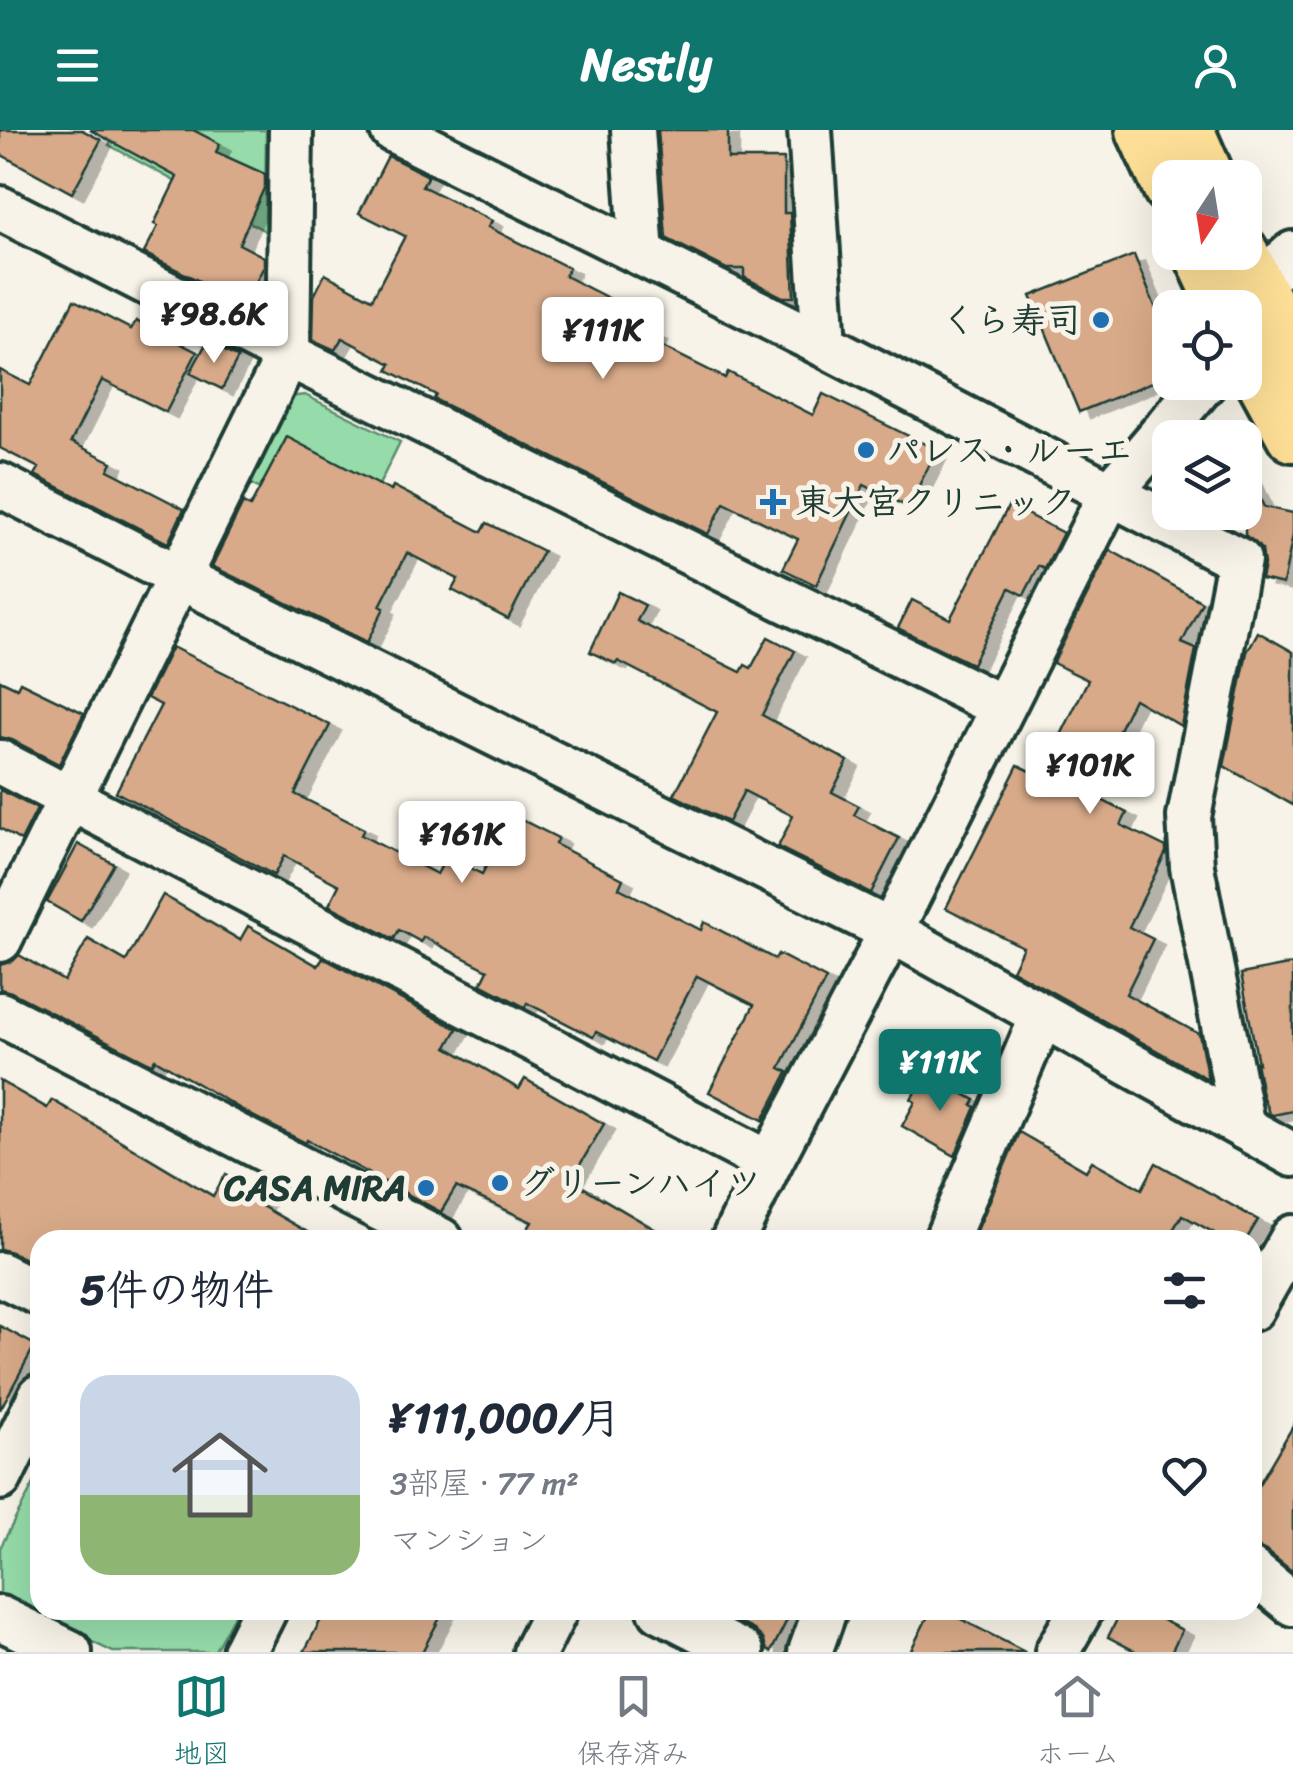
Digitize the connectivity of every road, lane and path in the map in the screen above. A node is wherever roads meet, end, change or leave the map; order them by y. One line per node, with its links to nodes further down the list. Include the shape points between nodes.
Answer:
1 (290, 130): 14 (street)
2 (392, 130): 10 (street)
3 (633, 130): 10 (street)
4 (810, 130): 13 (street)
5 (1143, 130): 7 (main road)
6 (1187, 130): 8 (main road)
7 (1157, 160)
8 (1200, 160)
9 (0, 208): 14 (street)
10 (642, 254): 13 (street)
11 (1228, 270): 12 (main road)
12 (1252, 285): 15 (main road)
13 (824, 345): 20 (street)
14 (288, 355): 21 (street); 22 (street)
15 (1293, 362)
16 (1262, 378): 18 (main road)
17 (1190, 400): 20 (street)
18 (1293, 434)
19 (0, 486): 21 (street)
20 (1110, 494): 22 (street); 29 (street, via 1238,560 1189,817 1192,867)
21 (179, 578): 24 (street); 25 (street)
22 (1002, 707): 25 (street)
23 (0, 762): 24 (street)
24 (70, 798): 26 (street); 31 (street)
25 (891, 932): 28 (street); 31 (street)
26 (0, 940)
27 (0, 1014): 32 (street)
28 (1042, 1016): 29 (street); 34 (street)
29 (1242, 1127): 30 (street)
30 (1293, 1155)
31 (770, 1163): 33 (street)
32 (421, 1230)
33 (738, 1230)
34 (950, 1230)
35 (1293, 1238): 38 (street)
36 (0, 1274): 37 (street)
37 (30, 1289)
38 (1262, 1292)
39 (30, 1416): 40 (street)
40 (0, 1478)
41 (1262, 1580): 42 (street)
42 (1293, 1604)
43 (0, 1618): 49 (street)
44 (260, 1620): 50 (street)
45 (551, 1620): 51 (street)
46 (680, 1620): 52 (street)
47 (821, 1620): 53 (street)
48 (1075, 1620): 54 (street)
49 (70, 1652)
50 (244, 1652)
51 (535, 1652)
52 (742, 1652)
53 (810, 1652)
54 (1057, 1652)

